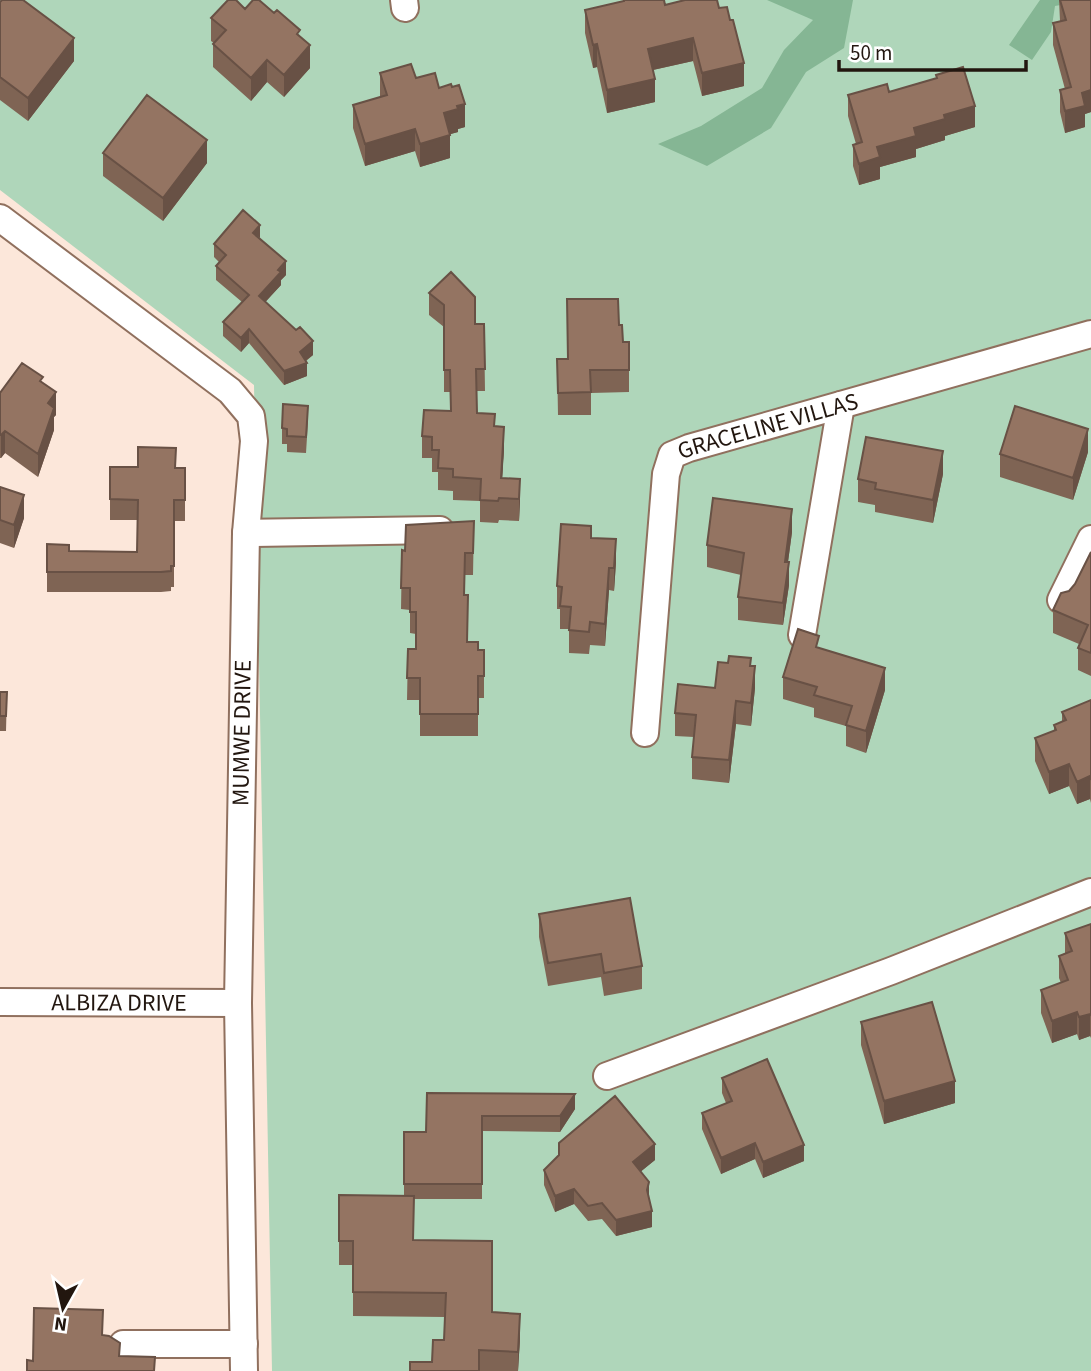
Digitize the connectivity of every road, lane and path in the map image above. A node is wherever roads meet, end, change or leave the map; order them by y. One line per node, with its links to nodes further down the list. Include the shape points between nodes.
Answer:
1 (0, 218): 5 (street, MUMWE DRIVE, via 230,391 251,416 254,442)
2 (1091, 334): 3 (street, GRACELINE VILLAS)
3 (841, 405): 8 (street); 9 (street, GRACELINE VILLAS, via 672,455 666,474)
4 (442, 530): 5 (street)
5 (246, 533): 12 (street, MUMWE DRIVE)
6 (1091, 539): 7 (street)
7 (1061, 600)
8 (802, 635)
9 (645, 733)
10 (1091, 892): 13 (street)
11 (0, 1002): 12 (street, ALBIZA DRIVE)
12 (238, 1003): 15 (street, MUMWE DRIVE)
13 (607, 1076)
14 (122, 1344): 15 (street)
15 (244, 1344): 16 (street, MUMWE DRIVE)
16 (244, 1371)

